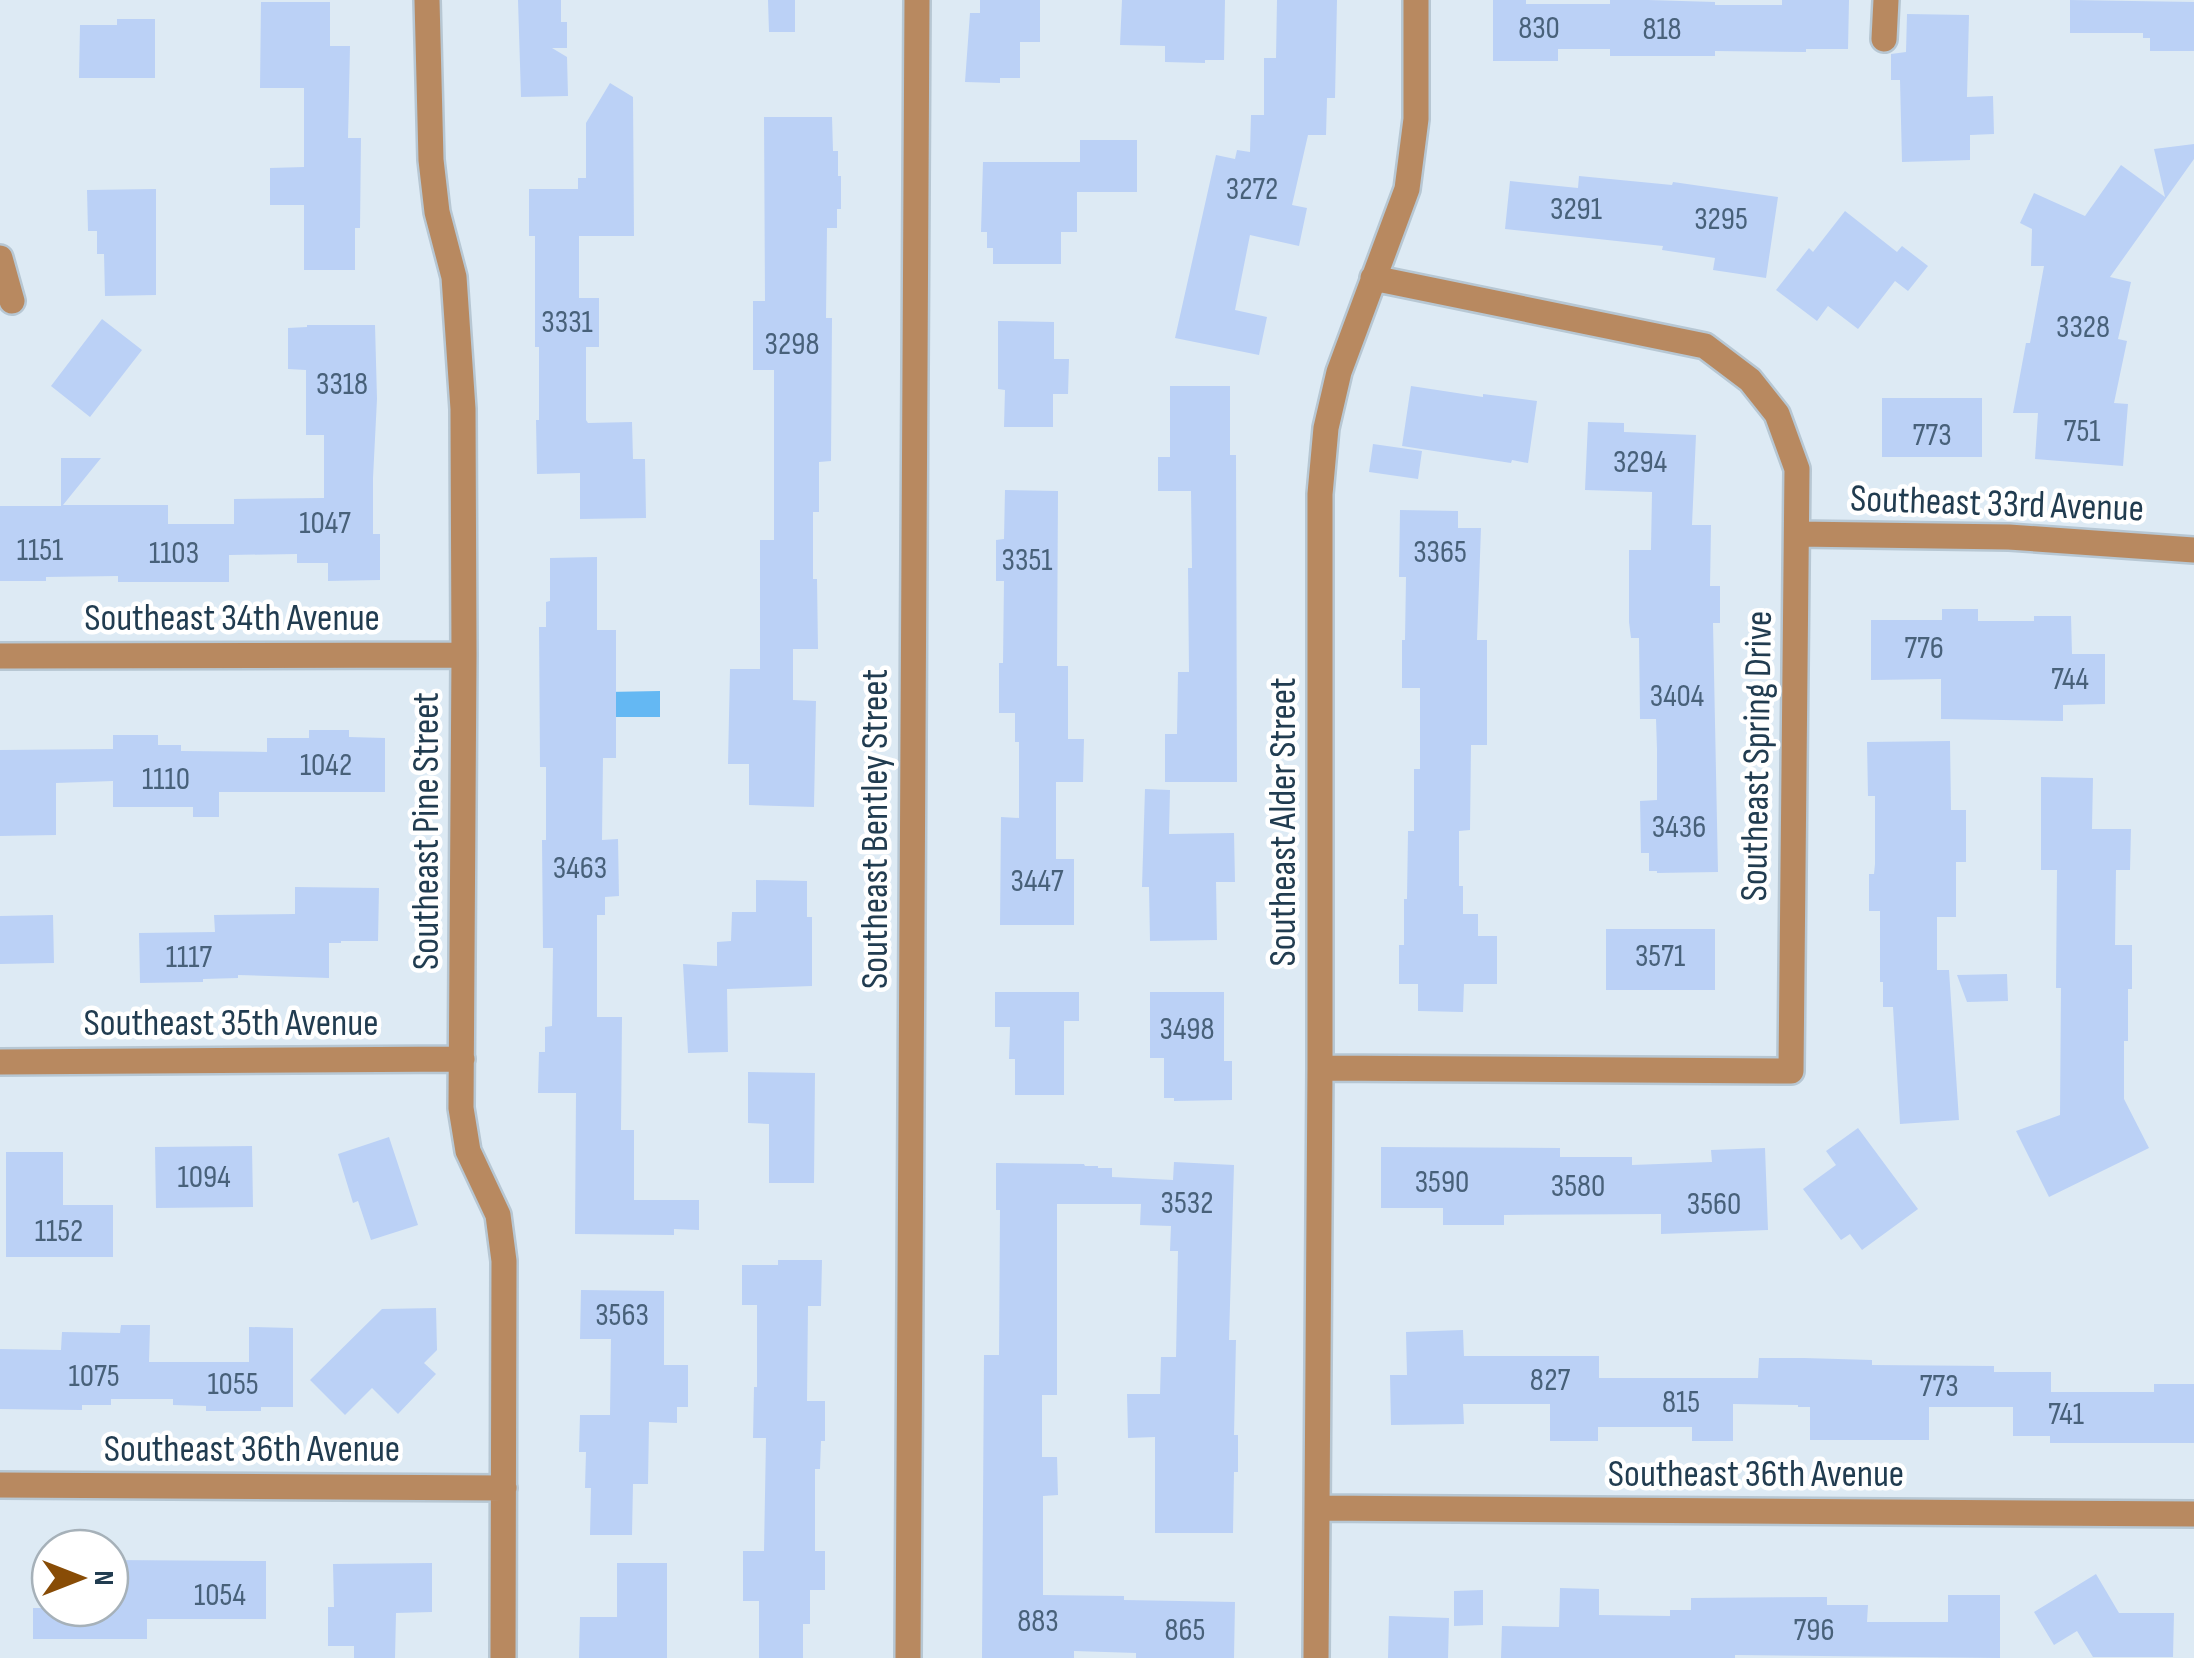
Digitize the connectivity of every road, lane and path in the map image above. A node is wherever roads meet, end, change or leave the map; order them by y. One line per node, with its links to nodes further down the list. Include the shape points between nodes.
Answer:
1 (428, 0): 11 (street, Southeast Pine Street, via 431,160 454,277 463,409)
2 (917, 0): 21 (street, Southeast Bentley Street)
3 (1416, 0): 7 (street, Southeast Alder Street, via 1409,174)
4 (1886, 0): 5 (street)
5 (1884, 39)
6 (0, 258): 8 (street)
7 (1372, 278): 9 (street, Southeast Spring Drive, via 1706,346 1750,380 1777,414 1797,469); 15 (street, Southeast Alder Street, via 1339,372 1320,494)
8 (12, 301)
9 (1797, 534): 10 (street, Southeast 33rd Avenue, via 2009,537); 15 (street, Southeast Spring Drive, via 1790,1071)
10 (2194, 550)
11 (464, 655): 12 (street, Southeast 34th Avenue); 13 (street, Southeast Pine Street)
12 (0, 656)
13 (462, 1059): 14 (street, Southeast 35th Avenue); 17 (street, Southeast Pine Street, via 468,1151 498,1215 504,1261)
14 (0, 1062)
15 (1320, 1068): 18 (street, Southeast Alder Street)
16 (0, 1485): 17 (street, Southeast 36th Avenue)
17 (504, 1488): 20 (street, Southeast Pine Street)
18 (1317, 1508): 19 (street, Southeast 36th Avenue); 22 (street, Southeast Alder Street)
19 (2194, 1514)
20 (503, 1658)
21 (908, 1658)
22 (1316, 1658)

